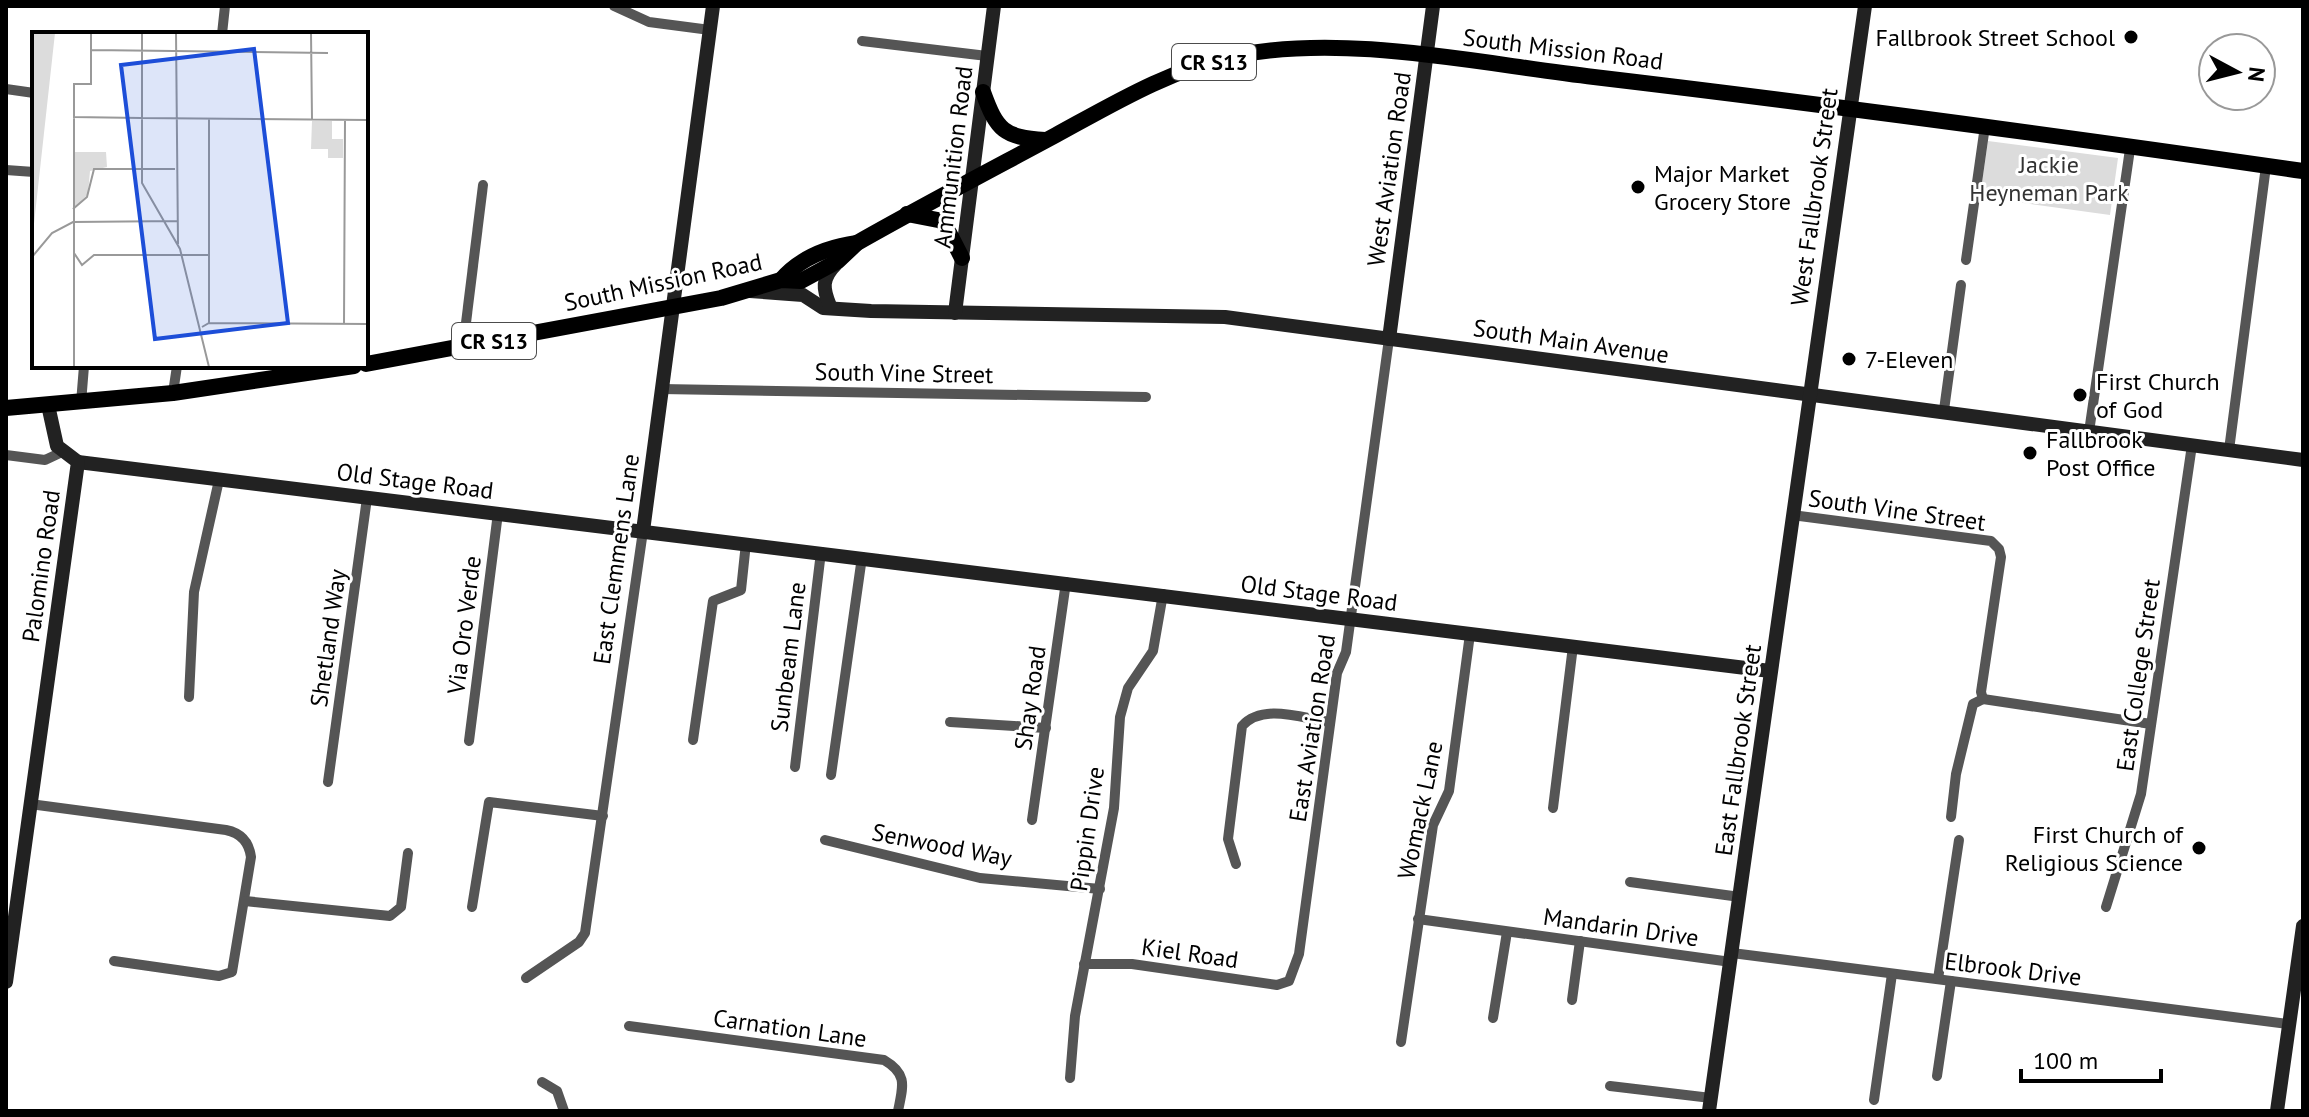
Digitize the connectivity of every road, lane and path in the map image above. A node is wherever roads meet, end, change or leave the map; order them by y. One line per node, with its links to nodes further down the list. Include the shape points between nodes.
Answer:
1 (225, 6): 8 (street)
2 (614, 6): 7 (street, via 649,22)
3 (713, 6): 7 (street, East Clemmens Lane)
4 (994, 6): 10 (street, Ammunition Road)
5 (1433, 6): 11 (street, West Aviation Road)
6 (1865, 6): 15 (street, West Fallbrook Street)
7 (710, 30): 34 (street, East Clemmens Lane)
8 (222, 32)
9 (862, 41): 10 (street)
10 (987, 56): 13 (street, Ammunition Road)
11 (1426, 56): 15 (main road, South Mission Road / CR S13); 17 (main road, South Mission Road / CR S13, via 1335,49 1234,56 1150,85); 36 (street, West Aviation Road)
12 (6, 89): 14 (street)
13 (983, 92): 17 (main road, via 1003,131); 23 (street, Ammunition Road)
14 (32, 93)
15 (1849, 108): 16 (main road, South Mission Road / CR S13); 44 (street, West Fallbrook Street)
16 (1985, 126): 18 (main road, South Mission Road / CR S13); 28 (street)
17 (1047, 140): 23 (main road, South Mission Road / CR S13)
18 (2130, 149): 19 (main road, South Mission Road / CR S13); 50 (street)
19 (2266, 166): 21 (main road, South Mission Road / CR S13); 52 (street)
20 (6, 170): 22 (street)
21 (2303, 171)
22 (32, 172)
23 (971, 180): 25 (main road, South Mission Road / CR S13); 27 (street, Ammunition Road)
24 (483, 185): 37 (street)
25 (907, 214): 26 (main road, South Mission Road / CR S13); 27 (main road, via 943,221)
26 (857, 243): 29 (main road, South Mission Road / CR S13); 30 (main road, South Mission Road / CR S13, via 833,247 793,267)
27 (962, 258): 35 (street, Ammunition Road)
28 (1966, 260)
29 (838, 261): 30 (main road, South Mission Road / CR S13, via 801,281); 33 (street, via 824,282)
30 (781, 280): 32 (main road, South Mission Road / CR S13)
31 (1961, 285): 49 (street)
32 (749, 291): 33 (street, South Main Avenue, via 803,295 823,308); 34 (main road, South Mission Road / CR S13)
33 (830, 306): 35 (street, South Main Avenue)
34 (672, 307): 37 (main road, South Mission Road / CR S13); 42 (street, East Clemmens Lane)
35 (955, 313): 36 (street, South Main Avenue, via 1225,317)
36 (1389, 339): 44 (street, South Main Avenue); 67 (street, East Aviation Road)
37 (463, 347): 38 (main road, South Mission Road / CR S13)
38 (368, 364)
39 (84, 368): 46 (street)
40 (177, 368): 43 (street)
41 (341, 368): 43 (main road)
42 (661, 389): 45 (street, South Vine Street); 61 (street, East Clemmens Lane)
43 (173, 393): 46 (main road)
44 (1808, 394): 49 (street, South Main Avenue); 60 (street, East Fallbrook Street)
45 (1146, 397)
46 (81, 403): 47 (main road)
47 (48, 405): 48 (main road); 53 (street)
48 (6, 408)
49 (1944, 410): 50 (street, South Main Avenue)
50 (2089, 432): 51 (street, South Main Avenue)
51 (2192, 445): 52 (street, South Main Avenue); 75 (street, East College Street)
52 (2229, 450): 55 (street, South Main Avenue)
53 (62, 452): 54 (street, via 45,460); 56 (street, Palomino Road)
54 (6, 455)
55 (2303, 460)
56 (78, 462): 57 (street, Old Stage Road); 82 (street, Palomino Road)
57 (219, 480): 58 (street, Old Stage Road); 71 (street, via 194,592)
58 (367, 498): 59 (street, Old Stage Road); 81 (street, Shetland Way)
59 (498, 513): 61 (street, Old Stage Road); 78 (street, Via Oro Verde)
60 (1792, 515): 70 (street, East Fallbrook Street); 72 (street, South Vine Street, via 1996,545 2001,557)
61 (643, 531): 62 (street, Old Stage Road); 84 (street, East Clemmens Lane)
62 (746, 543): 63 (street, Old Stage Road); 77 (street, via 741,590 713,601)
63 (821, 552): 64 (street, Old Stage Road); 79 (street, Sunbeam Lane)
64 (862, 557): 65 (street, Old Stage Road); 80 (street)
65 (1066, 582): 66 (street, Old Stage Road); 76 (street, Shay Road)
66 (1163, 594): 67 (street, Old Stage Road); 92 (street, Pippin Drive, via 1153,651 1128,688 1120,717 1114,808)
67 (1350, 620): 68 (street, Old Stage Road); 74 (street, East Aviation Road)
68 (1470, 634): 69 (street, Old Stage Road); 97 (street, Womack Lane, via 1449,791 1433,825)
69 (1573, 646): 70 (street, Old Stage Road); 83 (street)
70 (1770, 671): 93 (street, East Fallbrook Street)
71 (189, 697)
72 (1983, 699): 75 (street); 85 (street, via 1973,704)
73 (950, 722): 76 (street)
74 (1330, 722): 90 (street, via 1264,712 1242,726 1228,839); 107 (street, East Aviation Road, via 1299,954)
75 (2151, 724): 96 (street, East College Street, via 2137,814)
76 (1046, 728): 86 (street, Shay Road)
77 (693, 740)
78 (469, 741)
79 (795, 767)
80 (831, 775)
81 (328, 782)
82 (30, 804): 94 (street, via 237,833 251,857); 109 (street, Palomino Road)
83 (1553, 808)
84 (603, 816): 95 (street, via 489,802); 105 (street, East Clemmens Lane, via 585,933)
85 (1951, 817)
86 (1032, 820)
87 (825, 840): 92 (street, Senwood Way, via 980,878)
88 (1959, 840): 106 (street)
89 (408, 853): 94 (street, via 401,907 390,916)
90 (1236, 864)
91 (1630, 882): 93 (street)
92 (1100, 889): 103 (street, Pippin Drive)
93 (1740, 897): 101 (street, East Fallbrook Street)
94 (245, 901): 102 (street, via 236,965 228,975)
95 (472, 907)
96 (2106, 907)
97 (1418, 919): 99 (street, Mandarin Drive); 114 (street, Womack Lane)
98 (2303, 926): 112 (street)
99 (1507, 932): 100 (street, Mandarin Drive); 111 (street, Mandarin Drive)
100 (1580, 941): 101 (street, Mandarin Drive); 110 (street)
101 (1731, 958): 104 (street, Elbrook Drive); 120 (street, East Fallbrook Street)
102 (114, 961)
103 (1084, 964): 107 (street, Kiel Road, via 1132,964 1277,985); 116 (street, Pippin Drive)
104 (1892, 974): 106 (street, Elbrook Drive); 119 (street)
105 (526, 978)
106 (1938, 979): 108 (street, Elbrook Drive)
107 (1289, 981)
108 (1951, 981): 112 (street, Elbrook Drive); 115 (street)
109 (6, 982)
110 (1572, 1000)
111 (1493, 1018)
112 (2288, 1024): 123 (street)
113 (629, 1026): 122 (street, Carnation Lane, via 884,1060 905,1080)
114 (1401, 1042)
115 (1937, 1076)
116 (1070, 1078)
117 (542, 1082): 121 (street, via 557,1091)
118 (1610, 1086): 120 (street)
119 (1874, 1100)
120 (1710, 1105)
121 (564, 1111)
122 (898, 1111)
123 (2277, 1111)

